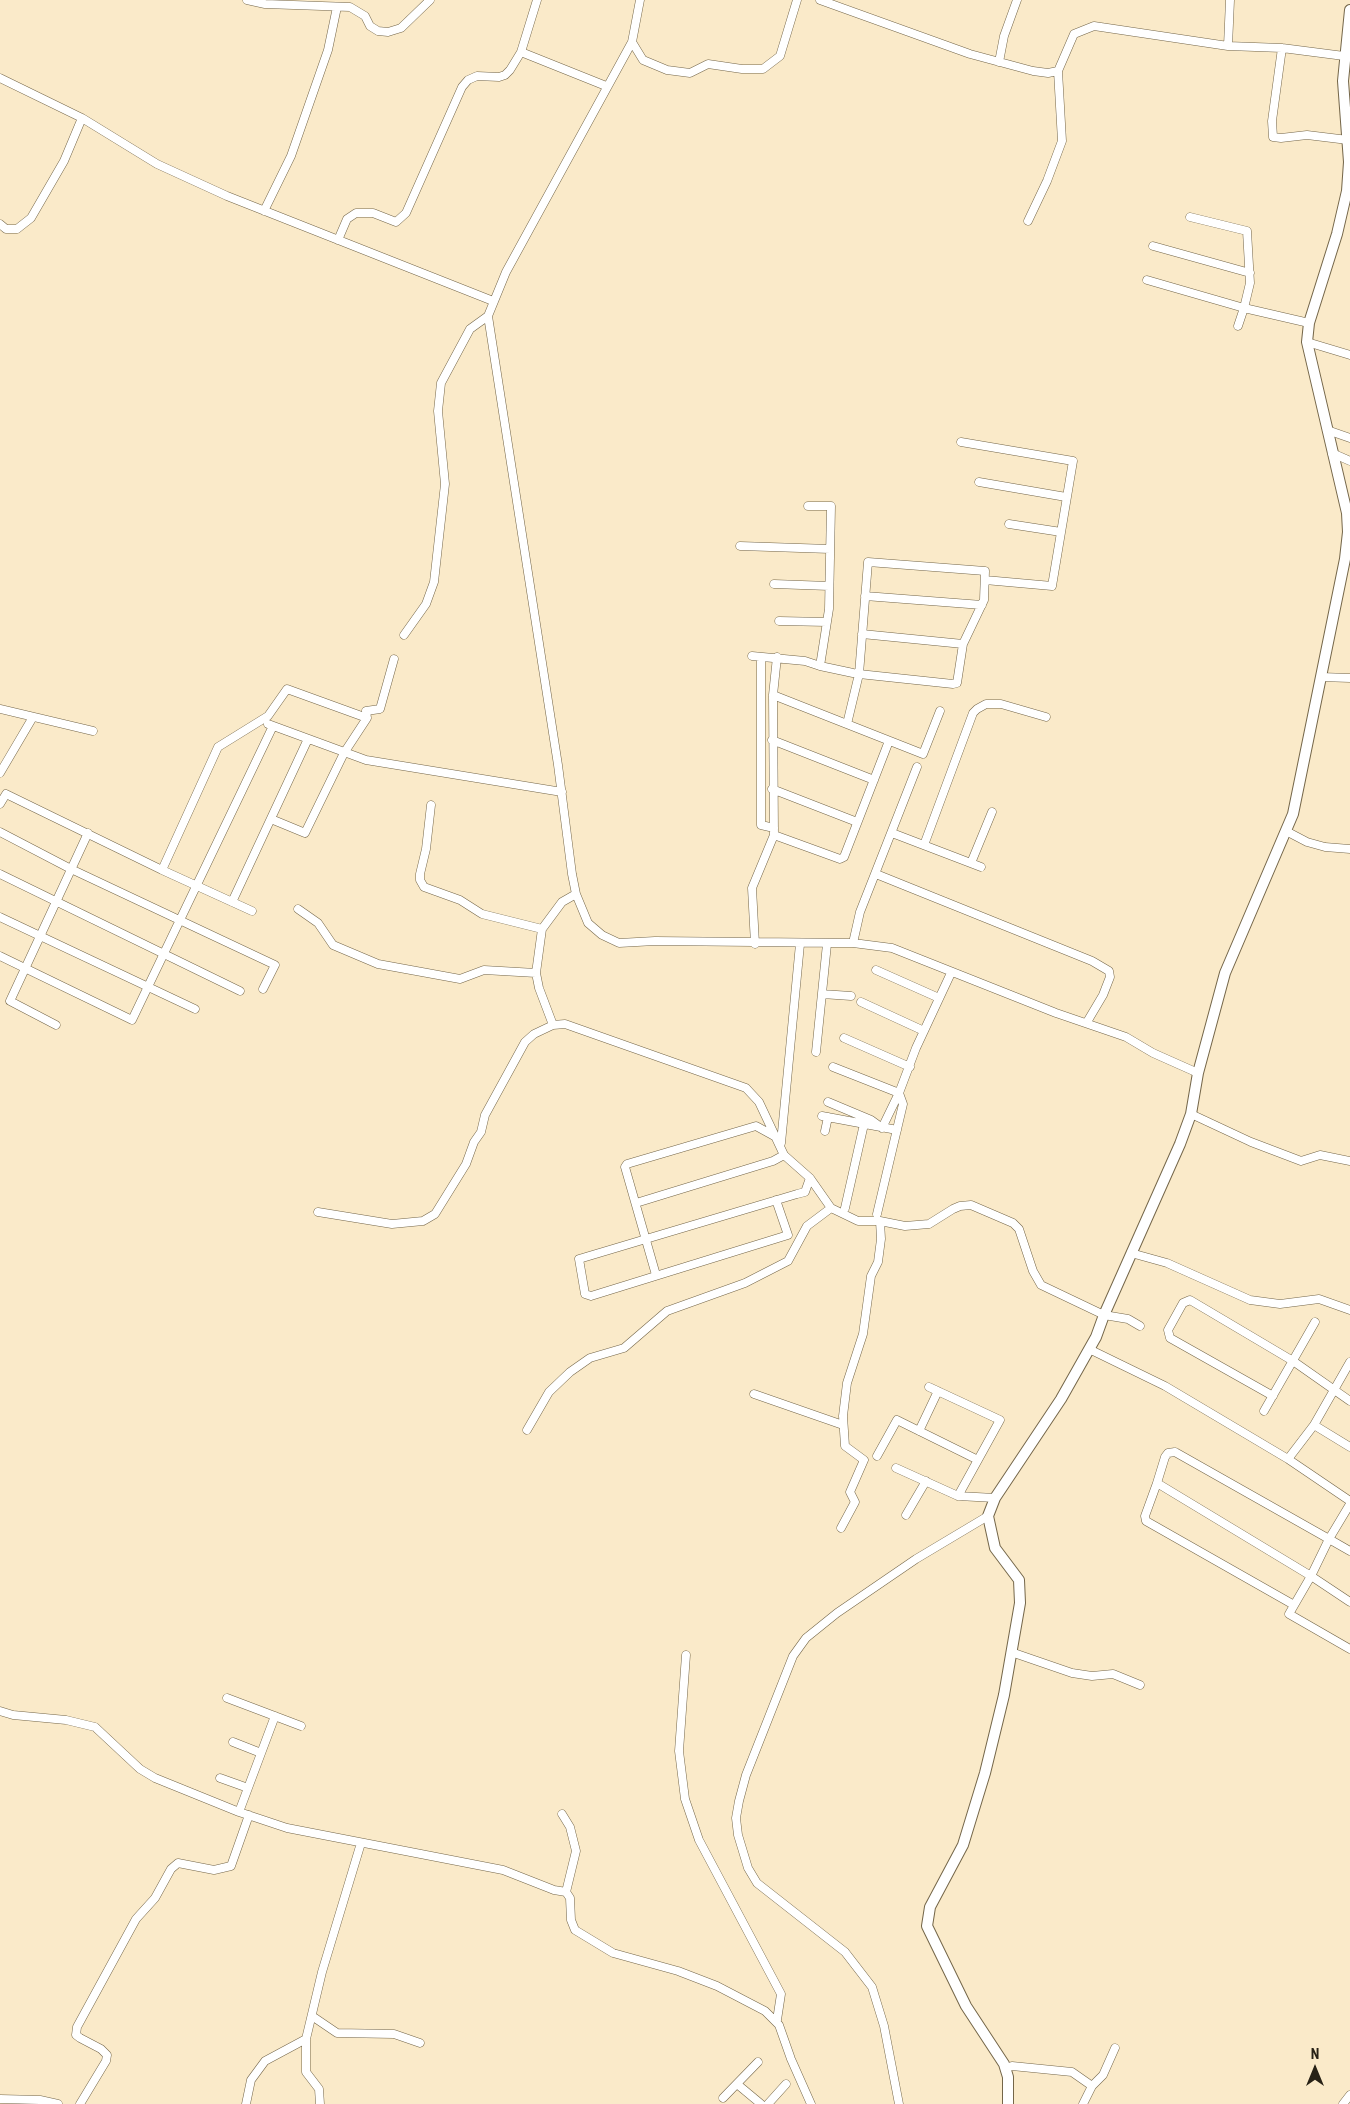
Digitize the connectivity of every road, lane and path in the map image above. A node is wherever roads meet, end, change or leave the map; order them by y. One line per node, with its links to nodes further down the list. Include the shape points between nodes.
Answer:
1 (247, 0): 9 (street, via 265,4)
2 (430, 0): 9 (street, via 401,28 388,32 370,26 358,10)
3 (537, 0): 14 (street)
4 (640, 0): 11 (street)
5 (797, 0): 11 (street, via 780,56 763,69 742,70 708,64 690,73 667,70 643,60)
6 (822, 0): 16 (street, via 928,40)
7 (1017, 0): 16 (street)
8 (1230, 0): 12 (street)
9 (337, 7): 23 (street, via 328,50 291,156)
10 (1350, 10): 15 (street)
11 (632, 42): 19 (street)
12 (1228, 46): 13 (street); 17 (street, via 1094,26 1074,34)
13 (1282, 48): 15 (street); 21 (street, via 1272,121 1273,137 1307,135)
14 (521, 52): 19 (street); 27 (street, via 505,75 477,76 462,87 430,164 400,220 391,221 373,213 356,213 347,219)
15 (1344, 56): 21 (street)
16 (999, 62): 17 (street, via 1033,71)
17 (1058, 71): 25 (street, via 1062,141)
18 (0, 78): 20 (street)
19 (606, 86): 31 (street)
20 (82, 118): 23 (street, via 157,164); 26 (street, via 64,161 32,218 16,229 6,229)
21 (1348, 140): 22 (street)
22 (1350, 162): 34 (street, via 1337,234)
23 (264, 212): 27 (street)
24 (1190, 217): 29 (street, via 1247,231)
25 (1028, 221)
26 (0, 224)
27 (338, 240): 31 (street)
28 (1154, 246): 29 (street)
29 (1250, 273): 32 (street)
30 (1147, 280): 32 (street)
31 (493, 301): 33 (street)
32 (1244, 308): 34 (street); 35 (street)
33 (488, 316): 59 (street, via 470,329 441,383 438,411 445,484 434,582 426,604); 85 (street)
34 (1309, 324): 36 (street)
35 (1238, 326)
36 (1307, 342): 37 (street); 38 (street)
37 (1350, 355)
38 (1327, 430): 39 (street); 41 (street)
39 (1350, 438)
40 (961, 442): 44 (street, via 1073,461)
41 (1332, 454): 42 (street); 50 (street, via 1347,513)
42 (1350, 461)
43 (979, 482): 44 (street)
44 (1066, 498): 47 (street)
45 (808, 506): 49 (street, via 831,506)
46 (1009, 524): 47 (street)
47 (1061, 532): 51 (street, via 1052,586)
48 (740, 546): 49 (street)
49 (830, 549): 53 (street)
50 (1348, 560): 65 (street)
51 (985, 580): 54 (street, via 982,569 870,561); 55 (street)
52 (774, 584): 53 (street)
53 (829, 586): 57 (street)
54 (865, 596): 55 (street); 58 (street)
55 (982, 605): 60 (street)
56 (779, 621): 57 (street)
57 (827, 622): 63 (street)
58 (862, 634): 60 (street); 64 (street)
59 (404, 635)
60 (964, 644): 64 (street, via 958,682 953,684)
61 (777, 657): 63 (street); 67 (street); 88 (street, via 757,656)
62 (394, 659): 72 (street, via 380,709 366,711)
63 (820, 666): 64 (street)
64 (859, 674): 74 (street)
65 (1321, 677): 66 (street); 93 (street, via 1293,814)
66 (1350, 678)
67 (773, 695): 74 (street); 78 (street)
68 (0, 709): 70 (street)
69 (940, 711): 79 (street, via 923,754)
70 (33, 717): 76 (street); 82 (street)
71 (1046, 717): 98 (street, via 1001,704 986,704 973,713)
72 (367, 718): 73 (street, via 287,689); 80 (street)
73 (262, 721): 75 (street); 103 (street, via 218,747)
74 (847, 724): 79 (street)
75 (273, 726): 77 (street); 106 (street)
76 (93, 731)
77 (308, 739): 80 (street); 91 (street)
78 (772, 740): 83 (street); 84 (street)
79 (889, 741): 83 (street)
80 (344, 753): 85 (street, via 366,760); 91 (street, via 306,833)
81 (917, 767): 97 (street)
82 (0, 773)
83 (874, 780): 92 (street)
84 (772, 789): 90 (street); 92 (street)
85 (562, 792): 107 (street)
86 (0, 804): 96 (street, via 6,794)
87 (431, 805): 114 (street, via 420,874 424,887 460,900 482,914)
88 (761, 812): 90 (street); 95 (street, via 761,825)
89 (992, 812): 100 (street)
90 (773, 813): 95 (street)
91 (270, 819): 109 (street)
92 (858, 822): 95 (street, via 844,857 840,859)
93 (1286, 831): 99 (street, via 1307,842); 142 (street, via 1225,973)
94 (0, 832): 102 (street)
95 (774, 832): 116 (street, via 752,888)
96 (88, 833): 102 (street); 103 (street)
97 (892, 833): 98 (street); 105 (street)
98 (924, 845): 100 (street)
99 (1350, 849)
100 (972, 863): 101 (street)
101 (981, 867)
102 (72, 870): 108 (street); 113 (street)
103 (162, 870): 106 (street)
104 (0, 874): 108 (street)
105 (876, 874): 119 (street, via 860,912); 134 (street, via 1092,961 1109,971 1103,995)
106 (196, 886): 109 (street); 113 (street)
107 (576, 894): 114 (street, via 562,902); 116 (street, via 588,923 619,943)
108 (56, 900): 115 (street); 120 (street)
109 (232, 902): 111 (street)
110 (298, 910): 124 (street, via 318,923 333,945 378,964 460,979 484,970)
111 (252, 911)
112 (0, 917): 115 (street)
113 (180, 922): 120 (street); 127 (street, via 275,965)
114 (542, 929): 124 (street)
115 (41, 936): 122 (street); 126 (street)
116 (755, 944): 117 (street)
117 (800, 944): 118 (street); 151 (street)
118 (827, 944): 119 (street); 129 (street)
119 (853, 944): 125 (street, via 892,948)
120 (164, 954): 126 (street); 128 (street)
121 (0, 956): 122 (street)
122 (25, 969): 126 (street, via 132,1020); 135 (street, via 10,1001)
123 (876, 970): 131 (street)
124 (536, 973): 136 (street)
125 (950, 973): 131 (street); 134 (street)
126 (148, 986): 133 (street)
127 (264, 989)
128 (240, 991)
129 (822, 994): 130 (street); 139 (street)
130 (851, 996)
131 (939, 998): 137 (street)
132 (861, 1002): 137 (street)
133 (195, 1008)
134 (1087, 1022): 142 (street)
135 (56, 1025)
136 (553, 1025): 150 (street, via 565,1024 746,1088 759,1102); 158 (street, via 525,1042 485,1115 466,1164 435,1214 424,1221 392,1224)
137 (924, 1031): 141 (street)
138 (844, 1038): 141 (street)
139 (816, 1052)
140 (833, 1067): 143 (street)
141 (910, 1067): 143 (street)
142 (1198, 1072): 145 (street)
143 (900, 1093): 147 (street); 148 (street, via 903,1104)
144 (828, 1102): 147 (street)
145 (1191, 1114): 152 (street, via 1301,1161 1320,1155); 161 (street)
146 (864, 1124): 147 (street); 149 (street, via 825,1117); 157 (street)
147 (882, 1128): 148 (street)
148 (897, 1130): 159 (street)
149 (825, 1131)
150 (777, 1137): 151 (street); 155 (street, via 756,1126 627,1164 625,1167)
151 (782, 1151): 153 (street); 155 (street, via 773,1161)
152 (1350, 1162)
153 (810, 1178): 154 (street, via 805,1192); 156 (street)
154 (776, 1200): 160 (street); 162 (street, via 788,1235)
155 (636, 1203): 160 (street)
156 (831, 1208): 159 (street, via 858,1221); 179 (street, via 807,1226 788,1261 745,1282 667,1311 624,1348 590,1358 570,1372 549,1392)
157 (845, 1208)
158 (318, 1212)
159 (879, 1217): 164 (street, via 905,1226 930,1224 960,1206 971,1205 1013,1223 1019,1229 1041,1285); 177 (street, via 878,1262 871,1276 863,1334 847,1383)
160 (646, 1239): 162 (street); 162 (street, via 579,1259 585,1294 591,1296)
161 (1132, 1253): 163 (street, via 1167,1263 1250,1300 1280,1304 1319,1299); 164 (street)
162 (656, 1275)
163 (1350, 1309)
164 (1104, 1315): 166 (street, via 1128,1319); 167 (street)
165 (1315, 1322): 168 (street)
166 (1140, 1326)
167 (1089, 1349): 183 (street, via 1165,1386); 189 (street, via 1061,1399)
168 (1293, 1361): 171 (street); 174 (street); 174 (street, via 1190,1300 1182,1303 1168,1330 1170,1338)
169 (1350, 1362): 171 (street)
170 (930, 1387): 172 (street)
171 (1334, 1390): 175 (street); 178 (street)
172 (938, 1391): 180 (street); 184 (street, via 1000,1420)
173 (754, 1394): 177 (street)
174 (1273, 1396): 176 (street)
175 (1350, 1400)
176 (1264, 1411)
177 (843, 1424): 193 (street, via 845,1446 864,1460 850,1492 856,1502)
178 (1314, 1425): 181 (street); 183 (street)
179 (526, 1430)
180 (919, 1431): 182 (street, via 897,1420); 184 (street)
181 (1350, 1447)
182 (877, 1456)
183 (1288, 1459): 190 (street)
184 (978, 1460): 188 (street)
185 (896, 1468): 186 (street)
186 (926, 1481): 188 (street); 191 (street)
187 (1157, 1483): 194 (street, via 1165,1457 1175,1452); 196 (street); 198 (street, via 1146,1521)
188 (958, 1496): 189 (street)
189 (995, 1498): 192 (street)
190 (1350, 1503): 194 (street)
191 (906, 1515)
192 (988, 1516): 200 (street, via 995,1548 1016,1574 1021,1586); 236 (street, via 916,1559 806,1638 793,1656 746,1775 736,1818 748,1868 757,1883 845,1952 872,1987 884,2026)
193 (841, 1528)
194 (1329, 1539): 195 (street); 196 (street)
195 (1350, 1551)
196 (1311, 1576): 197 (street); 198 (street)
197 (1350, 1602)
198 (1294, 1605): 199 (street, via 1291,1616)
199 (1350, 1649)
200 (1011, 1652): 202 (street, via 1072,1673 1092,1676 1113,1674); 222 (street, via 997,1728 975,1808 963,1845 930,1907 927,1921 928,1932 966,2006)
201 (686, 1655): 217 (street, via 679,1751 684,1799 699,1840 781,1994)
202 (1140, 1685)
203 (227, 1698): 205 (street)
204 (0, 1711): 211 (street, via 95,1727 148,1774)
205 (275, 1716): 206 (street); 208 (street)
206 (301, 1726)
207 (233, 1742): 208 (street)
208 (261, 1753): 210 (street)
209 (220, 1778): 210 (street)
210 (248, 1788): 211 (street)
211 (239, 1812): 213 (street)
212 (562, 1814): 215 (street, via 570,1827 576,1852)
213 (249, 1815): 214 (street, via 287,1828); 230 (street, via 231,1866 214,1870 178,1863 171,1869 155,1898 136,1919 77,2027 76,2035 107,2056)
214 (361, 1843): 215 (street, via 503,1870); 216 (street)
215 (566, 1892): 217 (street, via 570,1898 572,1927 600,1947 625,1958 678,1971 717,1986)
216 (312, 2016): 218 (street); 219 (street, via 337,2033 394,2034)
217 (777, 2020): 235 (street)
218 (306, 2039): 231 (street, via 265,2061 251,2080); 232 (street, via 306,2072 319,2089)
219 (420, 2043)
220 (1115, 2048): 225 (street, via 1103,2075)
221 (758, 2062): 223 (street)
222 (1006, 2068): 225 (street, via 1072,2072); 237 (street)
223 (737, 2084): 227 (street); 233 (street)
224 (786, 2084): 234 (street)
225 (1092, 2086): 238 (street)
226 (1350, 2095): 239 (street)
227 (723, 2098)
228 (0, 2099): 229 (street)
229 (58, 2104)
230 (80, 2104)
231 (246, 2104)
232 (320, 2104)
233 (761, 2104)
234 (768, 2104)
235 (811, 2104)
236 (899, 2104)
237 (1008, 2104)
238 (1083, 2104)
239 (1343, 2104)

